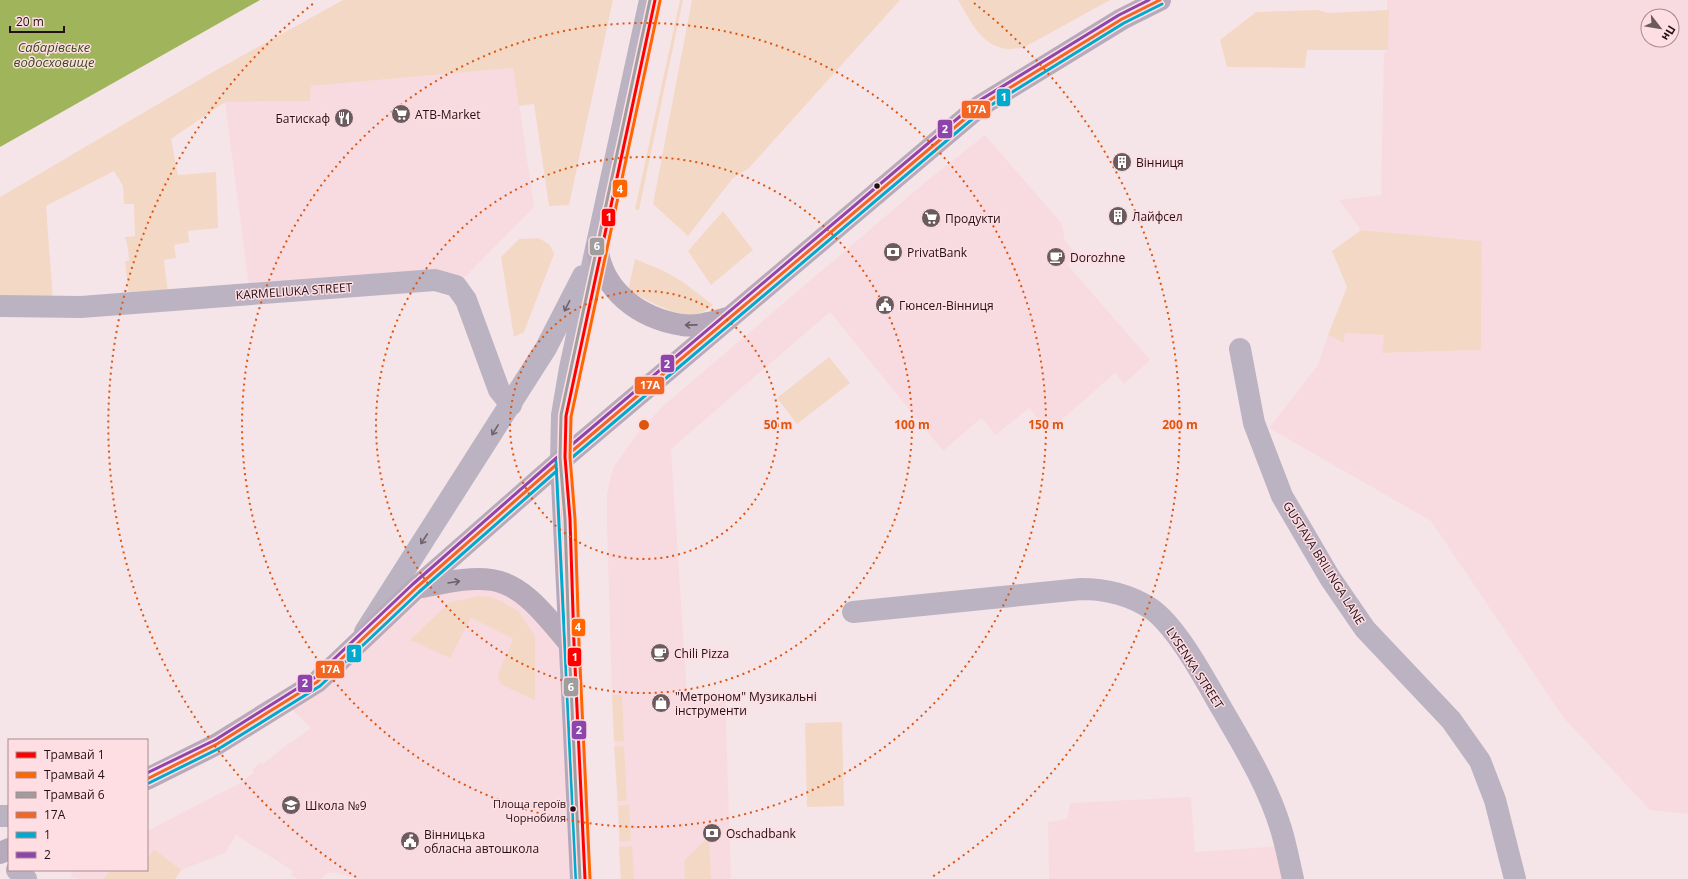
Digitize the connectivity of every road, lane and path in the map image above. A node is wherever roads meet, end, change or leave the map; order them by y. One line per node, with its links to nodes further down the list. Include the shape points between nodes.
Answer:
1 (650, 0): 3 (street)
2 (1160, 0): 5 (main road, via 1122,19 980,106)
3 (597, 246): 5 (main road, one-way to 3, via 705,324 683,325 639,310 615,291 607,279 598,258); 7 (street, one-way to 7, via 546,348); 8 (street, via 562,415)
4 (0, 306): 7 (street, KARMELIUKA STREET, via 81,306 435,280 456,286 466,300 498,390)
5 (729, 318): 8 (main road)
6 (1240, 349): 18 (street, GUSTAVA BRILINGA LANE, via 1254,423 1282,496 1330,578 1365,629 1451,720 1480,761 1495,800)
7 (510, 405): 11 (street, one-way to 11)
8 (561, 461): 9 (main road); 12 (main road)
9 (416, 588): 11 (main road); 12 (main road, one-way to 12, via 464,580 492,580 523,594)
10 (853, 612): 17 (street, LYSENKA STREET, via 1081,589 1103,589 1122,594 1150,609 1169,626 1200,671 1257,771 1281,828)
11 (357, 643): 13 (main road, via 317,682 217,744)
12 (569, 643): 16 (main road)
13 (148, 778)
14 (18, 871): 15 (street)
15 (26, 879)
16 (581, 879)
17 (1293, 879)
18 (1515, 879)

